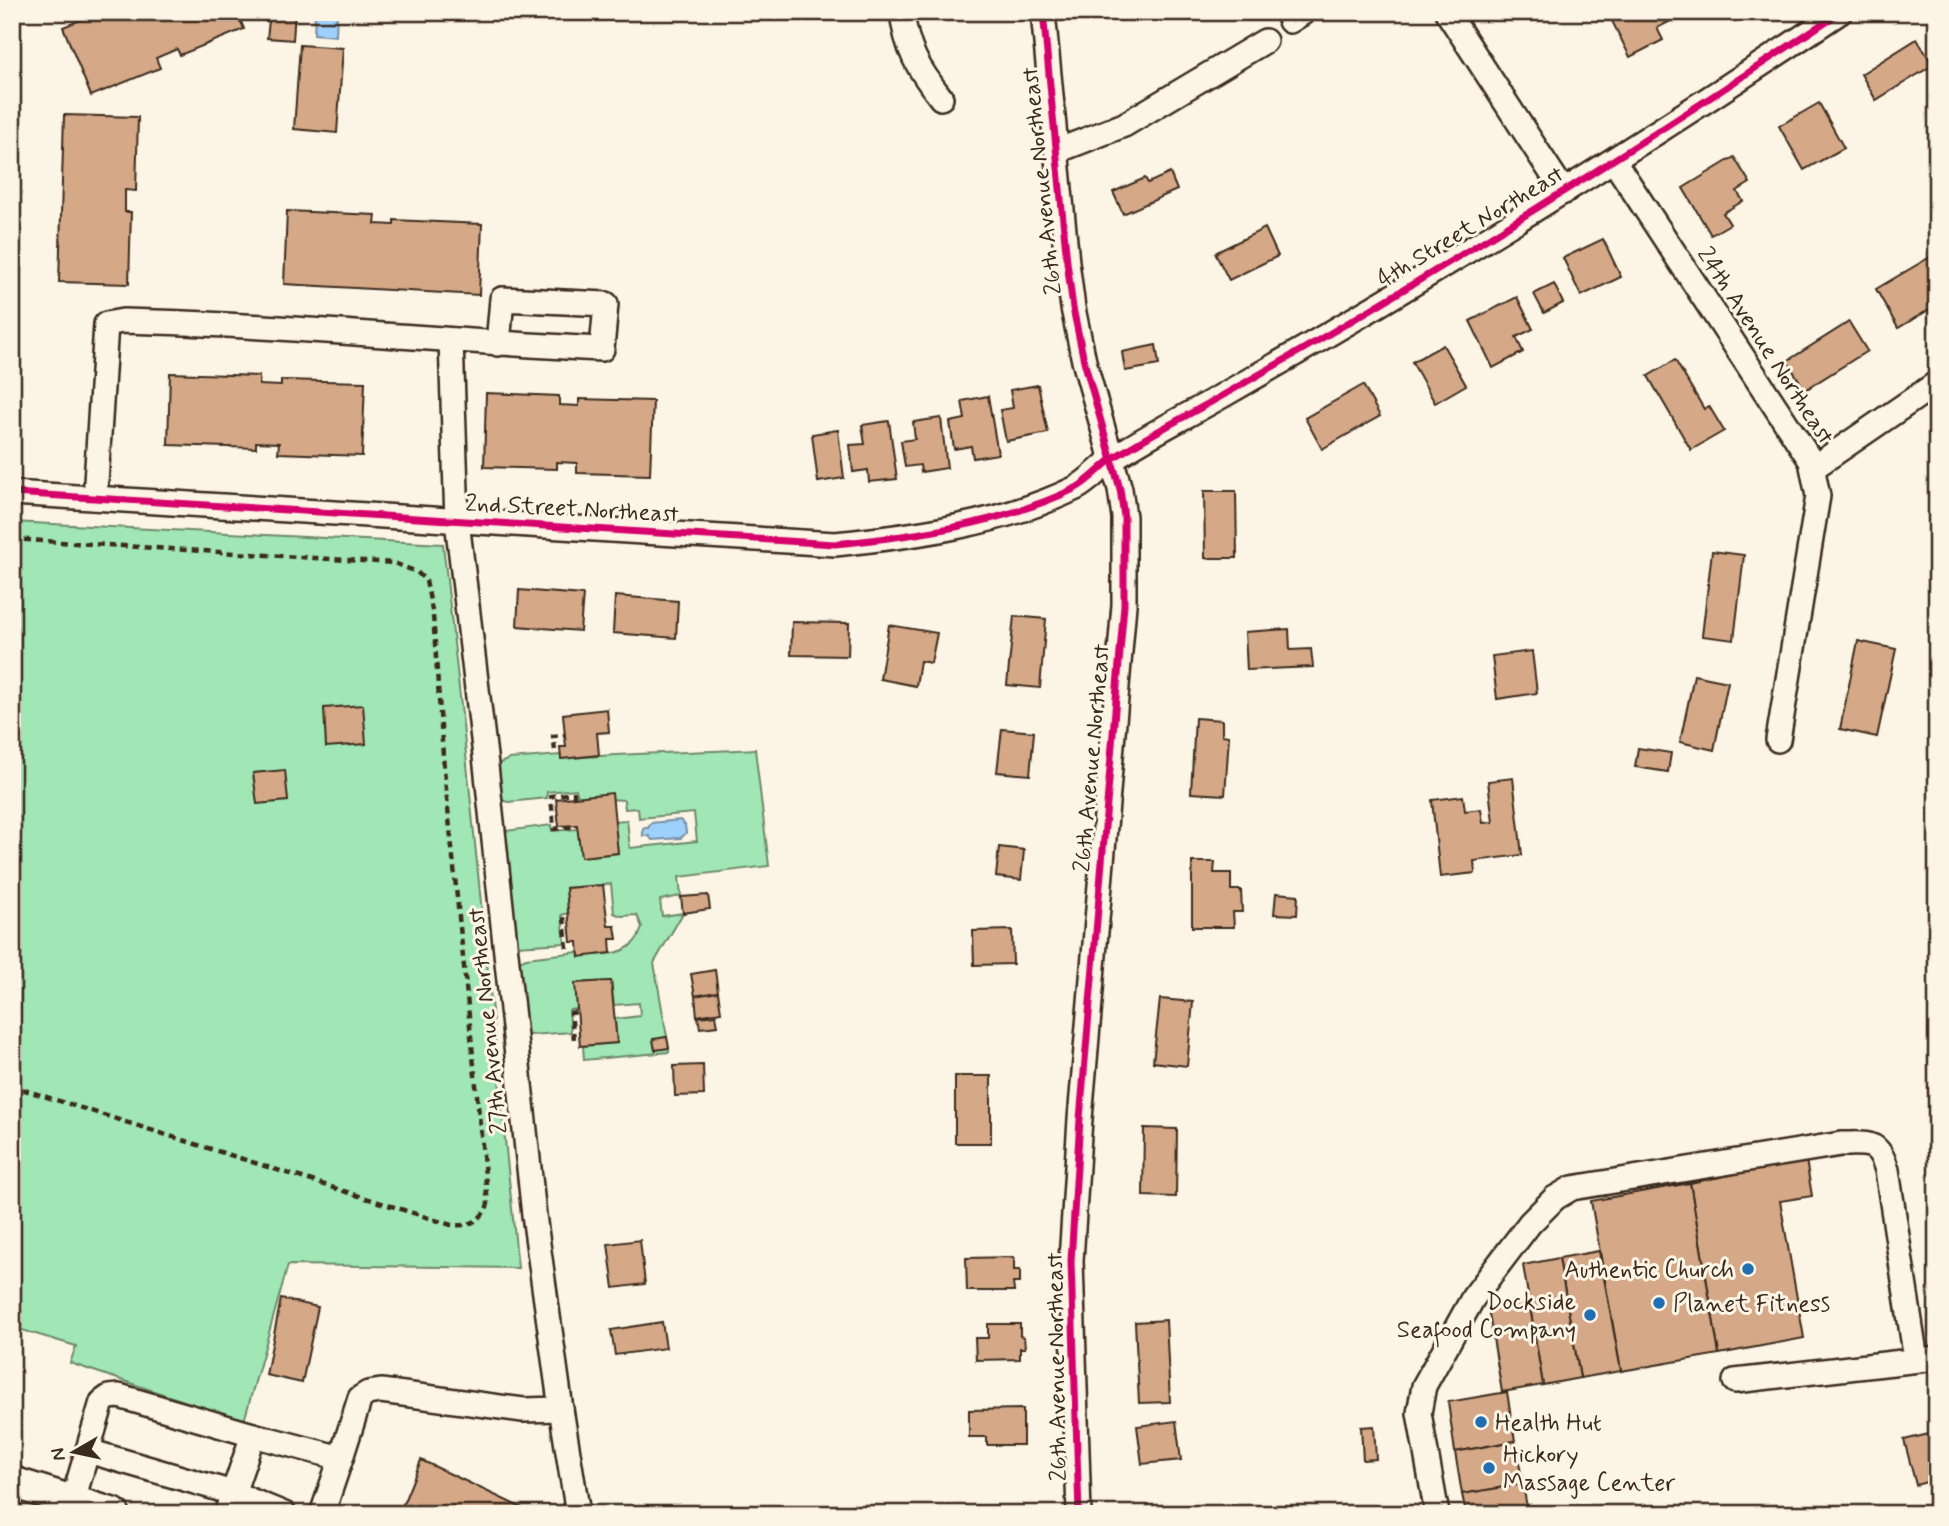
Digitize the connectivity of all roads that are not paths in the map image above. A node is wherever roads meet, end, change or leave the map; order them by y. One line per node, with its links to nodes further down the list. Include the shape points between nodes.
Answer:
1 (902, 12): 6 (street, via 909,49)
2 (1043, 12): 7 (street, 26th Avenue Northeast)
3 (1447, 12): 9 (street)
4 (1840, 12): 8 (street, 4th Street Northeast)
5 (1265, 41): 7 (street, via 1124,125)
6 (941, 98)
7 (1056, 151): 13 (street, 26th Avenue Northeast, via 1073,308)
8 (1614, 161): 9 (street, 4th Street Northeast); 14 (street, 24th Avenue Northeast)
9 (1564, 192): 13 (street, 4th Street Northeast)
10 (452, 340): 11 (street); 16 (street, via 182,323 106,324); 17 (street, 27th Avenue Northeast)
11 (498, 344): 11 (street, via 602,349 606,304 502,299)
12 (1937, 383): 14 (street)
13 (1112, 459): 17 (street, 2nd Street Northeast, via 1078,487 1004,515 914,536 835,544); 32 (street, 26th Avenue Northeast, via 1124,517 1124,594 1071,1261)
14 (1813, 468): 18 (street, 24th Avenue Northeast, via 1818,496)
15 (12, 493): 16 (street, 2nd Street Northeast)
16 (95, 498): 17 (street, 2nd Street Northeast)
17 (457, 521): 21 (street, 27th Avenue Northeast, via 533,1202)
18 (1778, 740)
19 (1926, 1359): 20 (street); 33 (street, via 1888,1170 1878,1148 1870,1144 1841,1144 1572,1188 1531,1223 1473,1298 1424,1386 1419,1413)
20 (1735, 1381)
21 (561, 1409): 24 (street, via 523,1410 382,1391 368,1393 360,1398); 31 (street, 27th Avenue Northeast)
22 (253, 1435): 23 (street, via 119,1396 102,1402); 24 (street); 27 (street)
23 (88, 1451): 26 (street); 27 (street)
24 (341, 1458): 30 (street)
25 (12, 1482): 26 (main road)
26 (73, 1500): 28 (main road)
27 (229, 1504): 29 (street)
28 (114, 1514)
29 (284, 1514)
30 (322, 1514)
31 (578, 1514)
32 (1079, 1514)
33 (1437, 1514)

